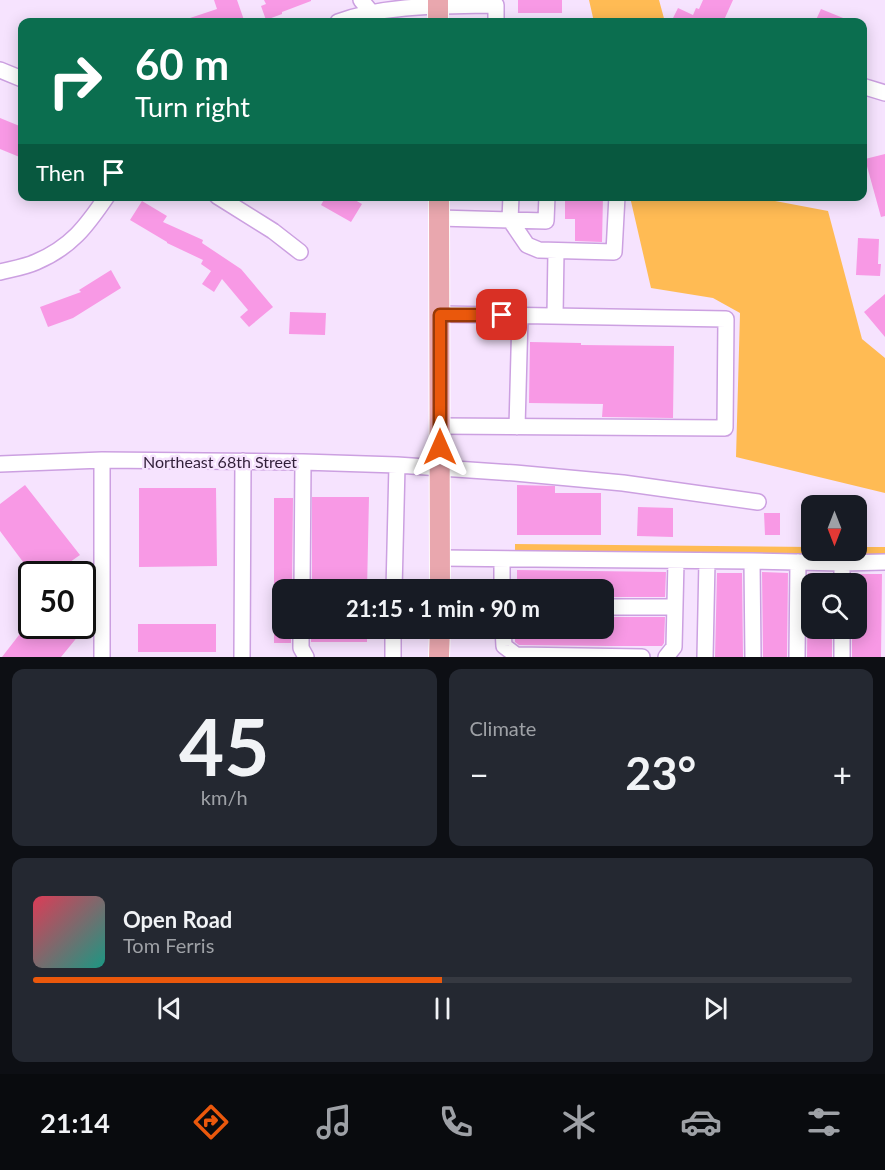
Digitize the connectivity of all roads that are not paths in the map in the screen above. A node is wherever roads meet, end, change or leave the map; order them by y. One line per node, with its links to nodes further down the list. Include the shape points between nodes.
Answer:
1 (438, 10): 2 (street); 4 (street, via 496,5)
2 (364, 12): 3 (street)
3 (348, 18)
4 (496, 18)
5 (0, 70): 6 (street)
6 (18, 77)
7 (867, 88): 8 (street)
8 (885, 93)
9 (104, 201): 19 (street, via 86,227 63,248 34,263)
10 (225, 201): 18 (street)
11 (439, 201): 15 (main road)
12 (510, 201): 16 (street)
13 (546, 201): 16 (street, via 546,221)
14 (617, 201): 17 (street, via 614,252)
15 (439, 218): 16 (street); 20 (main road)
16 (510, 220): 17 (street, via 527,245)
17 (556, 251): 22 (street)
18 (300, 252)
19 (0, 272)
20 (440, 315): 21 (street); 23 (main road)
21 (520, 315): 22 (street); 24 (street)
22 (555, 316): 24 (street, via 726,319 725,428)
23 (440, 426): 24 (street); 30 (main road)
24 (517, 427)
25 (102, 460): 26 (street, Northeast 68th Street); 28 (street, Northeast 68th Street); 52 (street)
26 (243, 461): 27 (street, Northeast 68th Street); 53 (street)
27 (303, 462): 29 (street, Northeast 68th Street); 41 (street)
28 (0, 464)
29 (397, 465): 30 (street, Northeast 68th Street); 42 (street)
30 (441, 468): 31 (street, Northeast 68th Street, via 623,483); 32 (main road)
31 (758, 502)
32 (441, 558): 33 (street); 43 (main road)
33 (502, 560): 34 (street); 44 (street)
34 (676, 561): 35 (street); 46 (street)
35 (707, 561): 36 (street); 59 (street)
36 (752, 561): 37 (street); 60 (street)
37 (798, 562): 39 (street); 61 (street)
38 (885, 562): 39 (street)
39 (842, 563): 40 (street)
40 (842, 573)
41 (302, 579)
42 (394, 579)
43 (441, 579)
44 (502, 579)
45 (614, 607): 46 (street)
46 (674, 608): 58 (street, via 674,647)
47 (301, 639): 54 (street)
48 (393, 639): 55 (street)
49 (440, 639): 56 (main road)
50 (504, 639): 57 (street, via 504,646 516,656)
51 (842, 639): 62 (street)
52 (102, 657)
53 (242, 657)
54 (306, 657)
55 (393, 657)
56 (439, 657)
57 (642, 657)
58 (666, 657)
59 (705, 657)
60 (753, 657)
61 (797, 657)
62 (842, 657)

